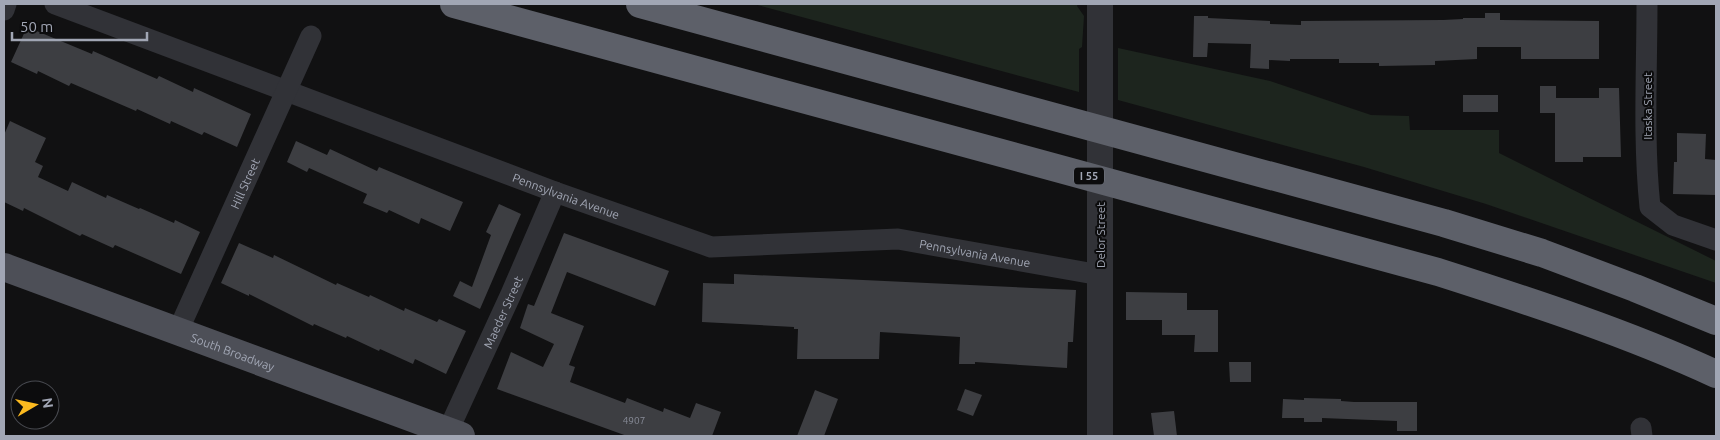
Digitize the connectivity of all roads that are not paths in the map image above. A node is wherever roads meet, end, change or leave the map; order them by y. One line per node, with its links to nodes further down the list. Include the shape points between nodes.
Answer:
1 (6, 4): 7 (street)
2 (55, 4): 9 (street, Pennsylvania Avenue)
3 (454, 4): 16 (highway, I 55, via 1438,272 1539,304)
4 (640, 4): 14 (highway, via 1444,223 1542,253)
5 (1100, 4): 13 (street, Delor Street)
6 (1647, 4): 11 (street, Itaska Street, via 1650,207 1673,225)
7 (4, 10)
8 (311, 36): 9 (street, Hill Street)
9 (288, 90): 10 (street, Pennsylvania Avenue); 15 (street, Hill Street)
10 (555, 192): 13 (street, Pennsylvania Avenue, via 711,247 898,238); 17 (street, Maeder Street)
11 (1716, 240)
12 (4, 267): 15 (main road, South Broadway)
13 (1100, 275): 18 (street, Delor Street)
14 (1716, 321)
15 (178, 331): 17 (main road, South Broadway)
16 (1716, 374)
17 (455, 434)
18 (1100, 436)

